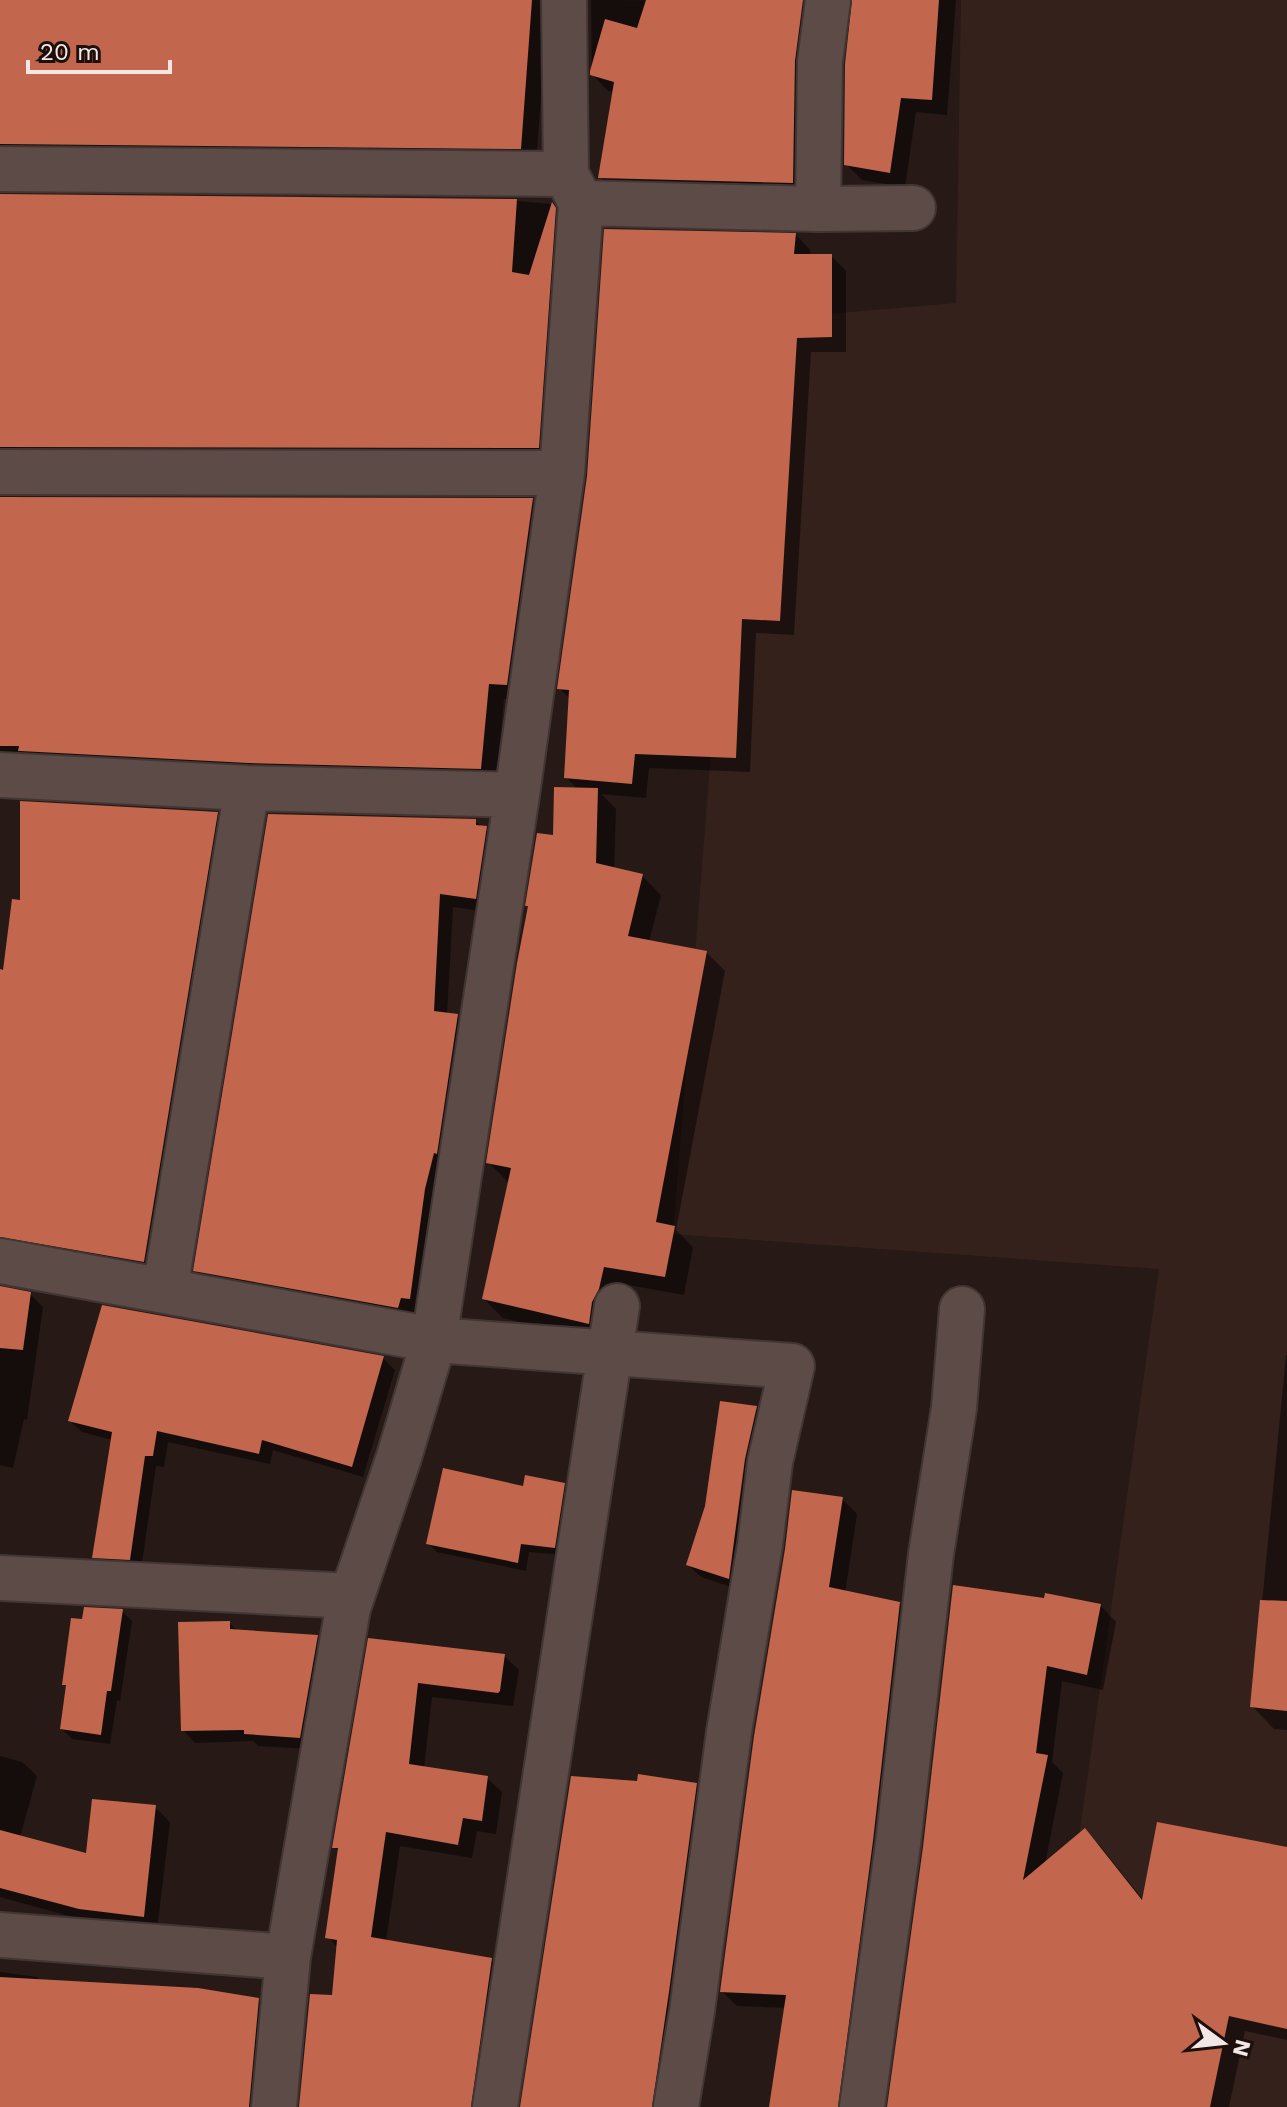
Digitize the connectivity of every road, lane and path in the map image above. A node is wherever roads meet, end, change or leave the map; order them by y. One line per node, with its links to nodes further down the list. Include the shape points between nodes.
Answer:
1 (564, 0): 4 (street)
2 (828, 0): 6 (street, via 820,62)
3 (0, 169): 4 (street)
4 (574, 188): 6 (street); 8 (street)
5 (913, 208): 6 (street)
6 (818, 209)
7 (0, 472): 8 (street)
8 (562, 473): 11 (street)
9 (0, 775): 10 (street)
10 (247, 788): 11 (street); 13 (street)
11 (517, 795): 16 (street)
12 (0, 1261): 13 (street)
13 (165, 1290): 16 (street)
14 (617, 1306): 17 (street)
15 (962, 1309): 25 (street, via 954,1408)
16 (434, 1340): 17 (street); 19 (street)
17 (612, 1352): 23 (street); 24 (street, via 792,1366 770,1462)
18 (0, 1578): 19 (street)
19 (352, 1596): 21 (street)
20 (0, 1935): 21 (street)
21 (288, 1957): 22 (street)
22 (274, 2107)
23 (495, 2107)
24 (676, 2107)
25 (862, 2107)

